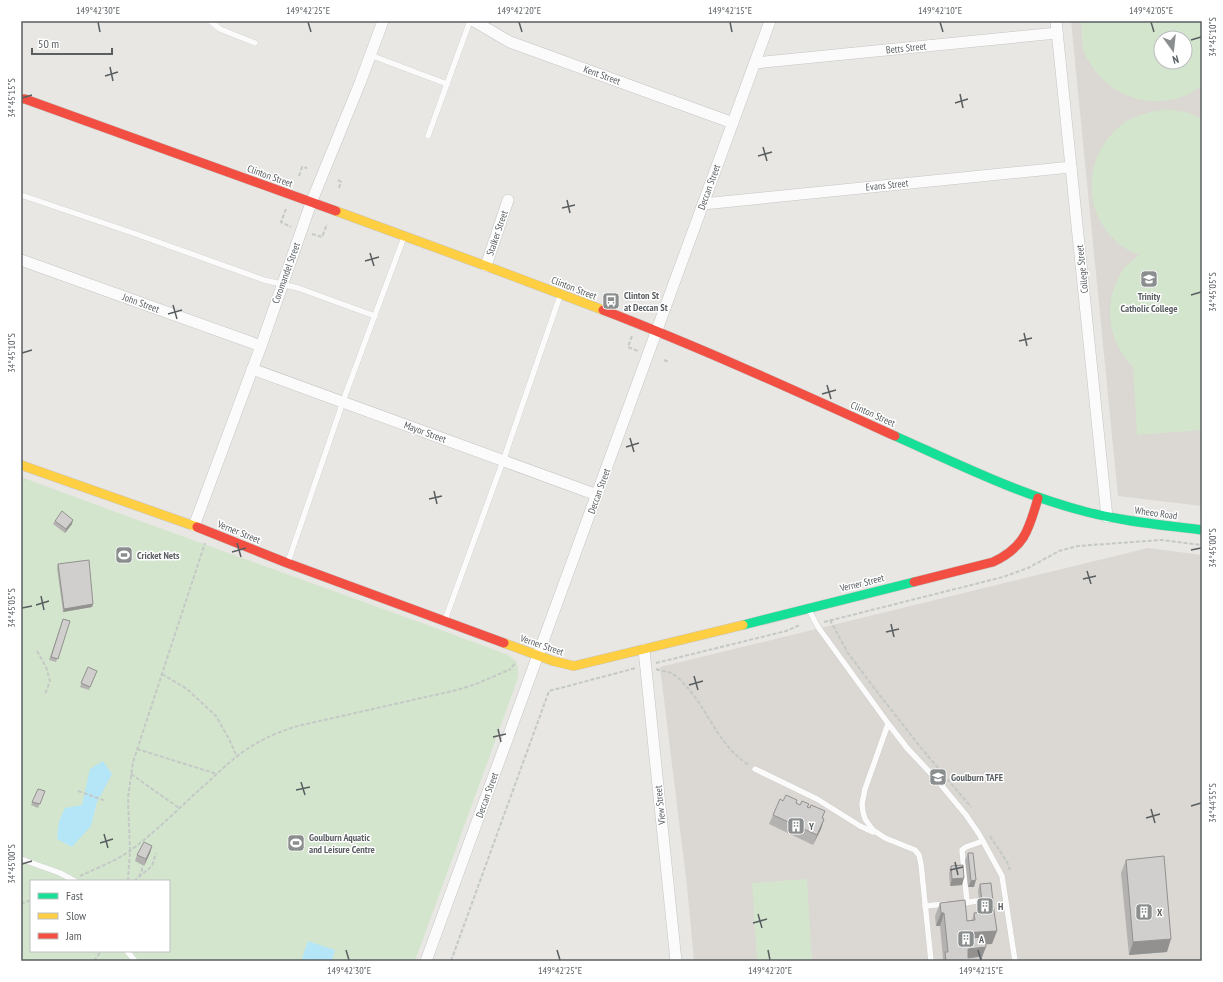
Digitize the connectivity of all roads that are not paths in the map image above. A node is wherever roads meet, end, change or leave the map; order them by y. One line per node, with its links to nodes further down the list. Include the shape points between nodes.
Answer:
1 (210, 21): 8 (lane, via 220,29)
2 (383, 21): 9 (street, Coromandel Street)
3 (470, 21): 11 (lane)
4 (474, 21): 13 (street, Kent Street, via 510,42)
5 (770, 21): 10 (street, Deccan Street)
6 (1056, 21): 7 (street, College Street)
7 (1057, 33): 10 (street, Betts Street); 15 (street, College Street)
8 (255, 43)
9 (370, 55): 11 (lane); 18 (street, Coromandel Street)
10 (755, 63): 13 (street, Deccan Street)
11 (447, 84): 14 (lane)
12 (22, 98): 18 (street, Clinton Street)
13 (733, 123): 19 (street, Deccan Street)
14 (428, 136)
15 (1071, 167): 19 (street, Evans Street); 34 (street, College Street)
16 (21, 195): 23 (lane, via 264,280)
17 (508, 200): 22 (street, Stalker Street)
18 (311, 203): 20 (street, Clinton Street); 23 (street, Coromandel Street)
19 (703, 204): 26 (street, Deccan Street)
20 (404, 237): 22 (street, Clinton Street); 25 (lane)
21 (21, 260): 27 (street, John Street)
22 (486, 266): 24 (street, Clinton Street)
23 (282, 284): 25 (lane); 27 (street, Coromandel Street)
24 (561, 294): 26 (street, Clinton Street); 30 (lane)
25 (375, 316): 29 (lane)
26 (657, 331): 32 (street, Deccan Street); 33 (street, Clinton Street)
27 (261, 346): 28 (street, Coromandel Street)
28 (252, 369): 29 (street, Mayor Street); 35 (street, Coromandel Street)
29 (343, 402): 30 (street, Mayor Street); 37 (lane)
30 (503, 461): 32 (street, Mayor Street); 39 (lane)
31 (21, 465): 35 (street, Verner Street)
32 (598, 495): 41 (street, Deccan Street)
33 (1038, 498): 34 (street, Clinton Street); 38 (street, Verner Street, via 1023,540 1003,558 981,566)
34 (1107, 517): 36 (street, Wheeo Road)
35 (194, 526): 37 (street, Verner Street)
36 (1202, 530)
37 (287, 563): 39 (street, Verner Street)
38 (808, 608): 40 (street, Verner Street); 42 (lane, via 815,623)
39 (444, 622): 41 (street, Verner Street)
40 (644, 650): 41 (street, Verner Street, via 574,666); 56 (street, View Street, via 651,664)
41 (539, 656): 55 (street, Deccan Street)
42 (888, 724): 44 (lane, via 862,804 865,819); 45 (lane, via 951,796)
43 (755, 769): 44 (lane, via 817,799)
44 (879, 835): 52 (lane, via 912,848 919,856)
45 (983, 841): 48 (lane, via 962,850); 58 (lane, via 1002,876)
46 (21, 859): 47 (lane)
47 (75, 880)
48 (967, 902): 49 (lane); 50 (lane)
49 (976, 902)
50 (960, 903)
51 (953, 904): 52 (lane)
52 (926, 906): 57 (lane)
53 (128, 952): 54 (lane)
54 (135, 961)
55 (426, 961)
56 (676, 961)
57 (931, 961)
58 (1015, 961)

